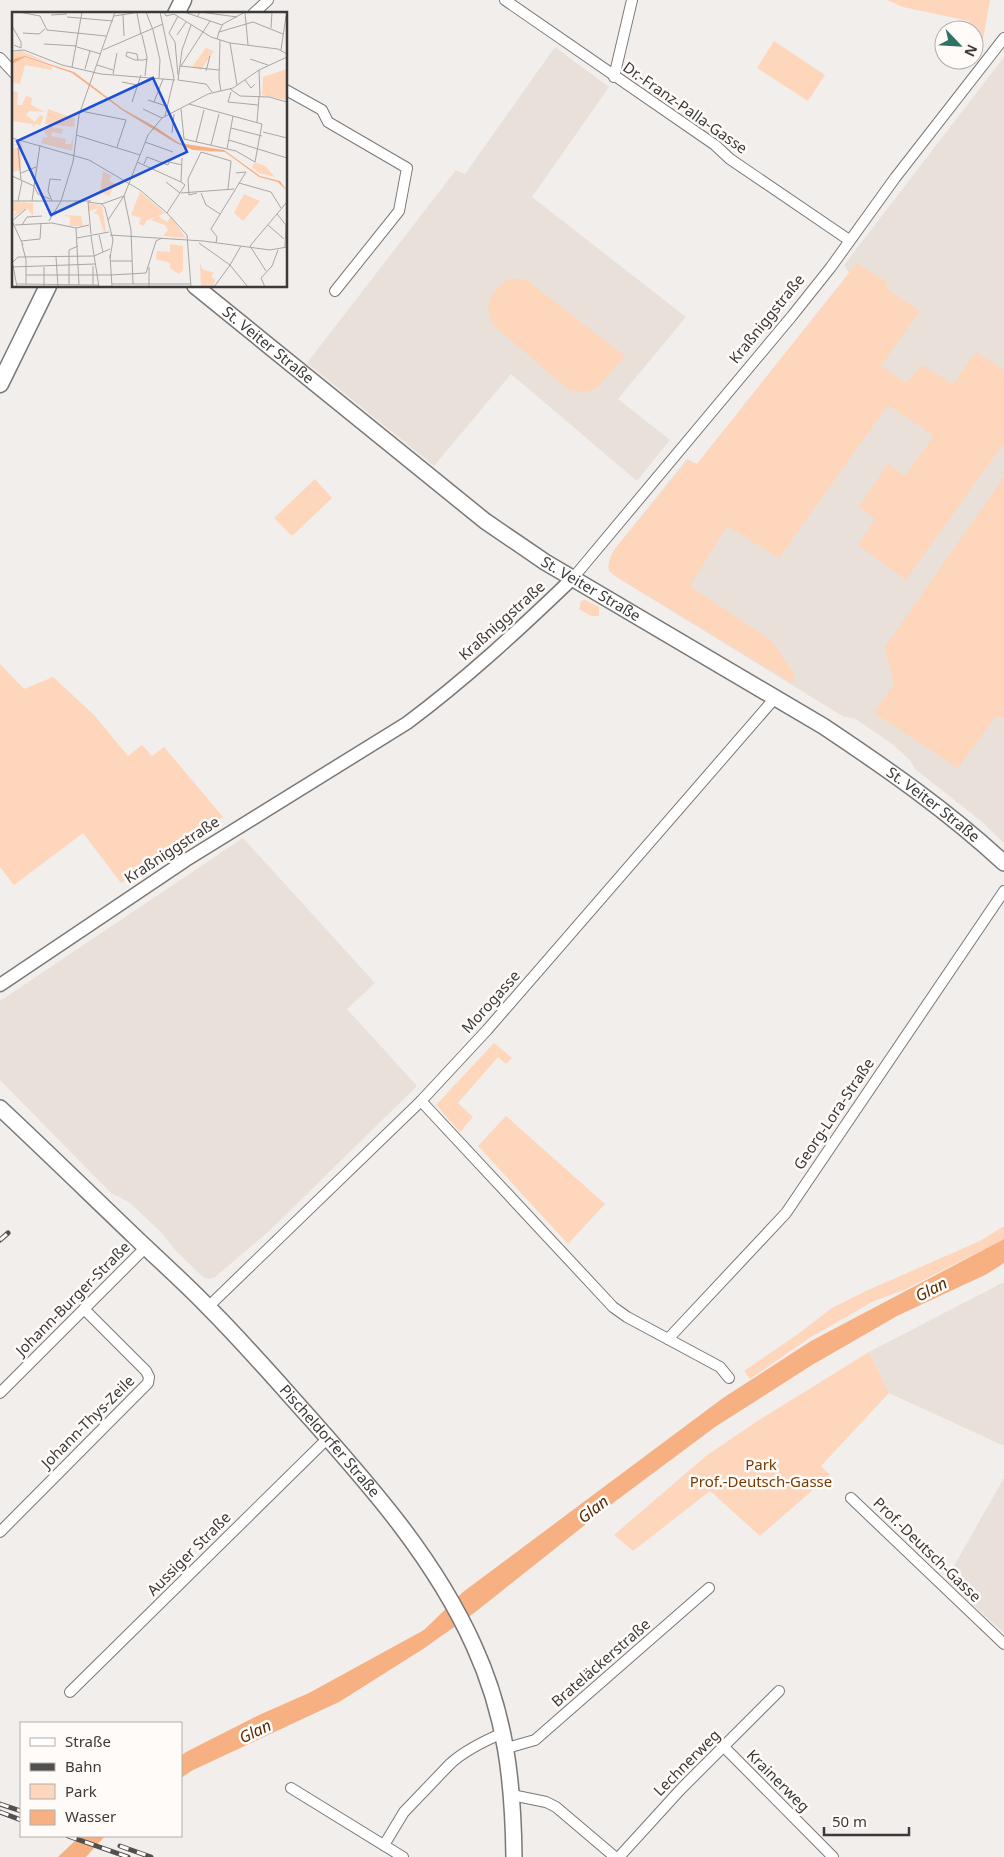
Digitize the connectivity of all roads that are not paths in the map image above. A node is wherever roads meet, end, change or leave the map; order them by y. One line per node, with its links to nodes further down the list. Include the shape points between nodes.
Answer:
1 (183, 0): 5 (main road)
2 (268, 0): 6 (street)
3 (505, 0): 10 (street, Dr.-Franz-Palla-Gasse)
4 (632, 0): 10 (street)
5 (177, 12)
6 (255, 12)
7 (1004, 38): 12 (street, Kraßniggstraße)
8 (0, 58): 9 (street)
9 (12, 71)
10 (614, 77): 12 (street, Dr.-Franz-Palla-Gasse)
11 (288, 91): 15 (street, via 322,110 328,122 407,168 398,210)
12 (849, 240): 17 (street, Kraßniggstraße, via 792,316)
13 (47, 288): 16 (main road)
14 (198, 288): 17 (main road, St. Veiter Straße, via 478,515)
15 (335, 291)
16 (0, 384)
17 (573, 578): 18 (main road, St. Veiter Straße); 21 (street, Kraßniggstraße, via 508,639 407,723 186,860)
18 (775, 698): 19 (main road, St. Veiter Straße, via 905,781 972,833); 22 (street, Morogasse, via 487,1030)
19 (1004, 863)
20 (1004, 891): 27 (street, Georg-Lora-Straße, via 786,1213)
21 (0, 985)
22 (421, 1101): 25 (street, Morogasse); 27 (street, via 612,1307)
23 (0, 1108): 24 (main road, Pischeldorfer Straße)
24 (146, 1247): 25 (main road, Pischeldorfer Straße); 26 (street, Johann-Burger-Straße)
25 (208, 1307): 30 (main road, Pischeldorfer Straße)
26 (84, 1310): 29 (street, Johann-Burger-Straße); 32 (street, Johann-Thys-Zeile, via 146,1371 148,1383)
27 (668, 1339): 28 (street, via 720,1367)
28 (729, 1378)
29 (0, 1393)
30 (328, 1438): 36 (street, Aussiger Straße); 37 (main road, Pischeldorfer Straße, via 404,1528 443,1586 484,1671)
31 (851, 1498): 34 (street, Prof.-Deutsch-Gasse)
32 (0, 1532)
33 (709, 1588): 37 (street, Brateläckerstraße, via 535,1740)
34 (1004, 1644)
35 (779, 1691): 38 (street, Lechnerweg)
36 (70, 1692)
37 (505, 1741): 40 (main road, Pischeldorfer Straße); 41 (street, Brateläckerstraße, via 486,1740 450,1764 404,1812)
38 (724, 1747): 45 (street, Lechnerweg); 46 (street, Krainerweg)
39 (291, 1788): 41 (street)
40 (512, 1795): 43 (main road, Pischeldorfer Straße); 44 (street, via 556,1807)
41 (384, 1845): 42 (street)
42 (403, 1857)
43 (514, 1857)
44 (615, 1857)
45 (619, 1857)
46 (833, 1857)

